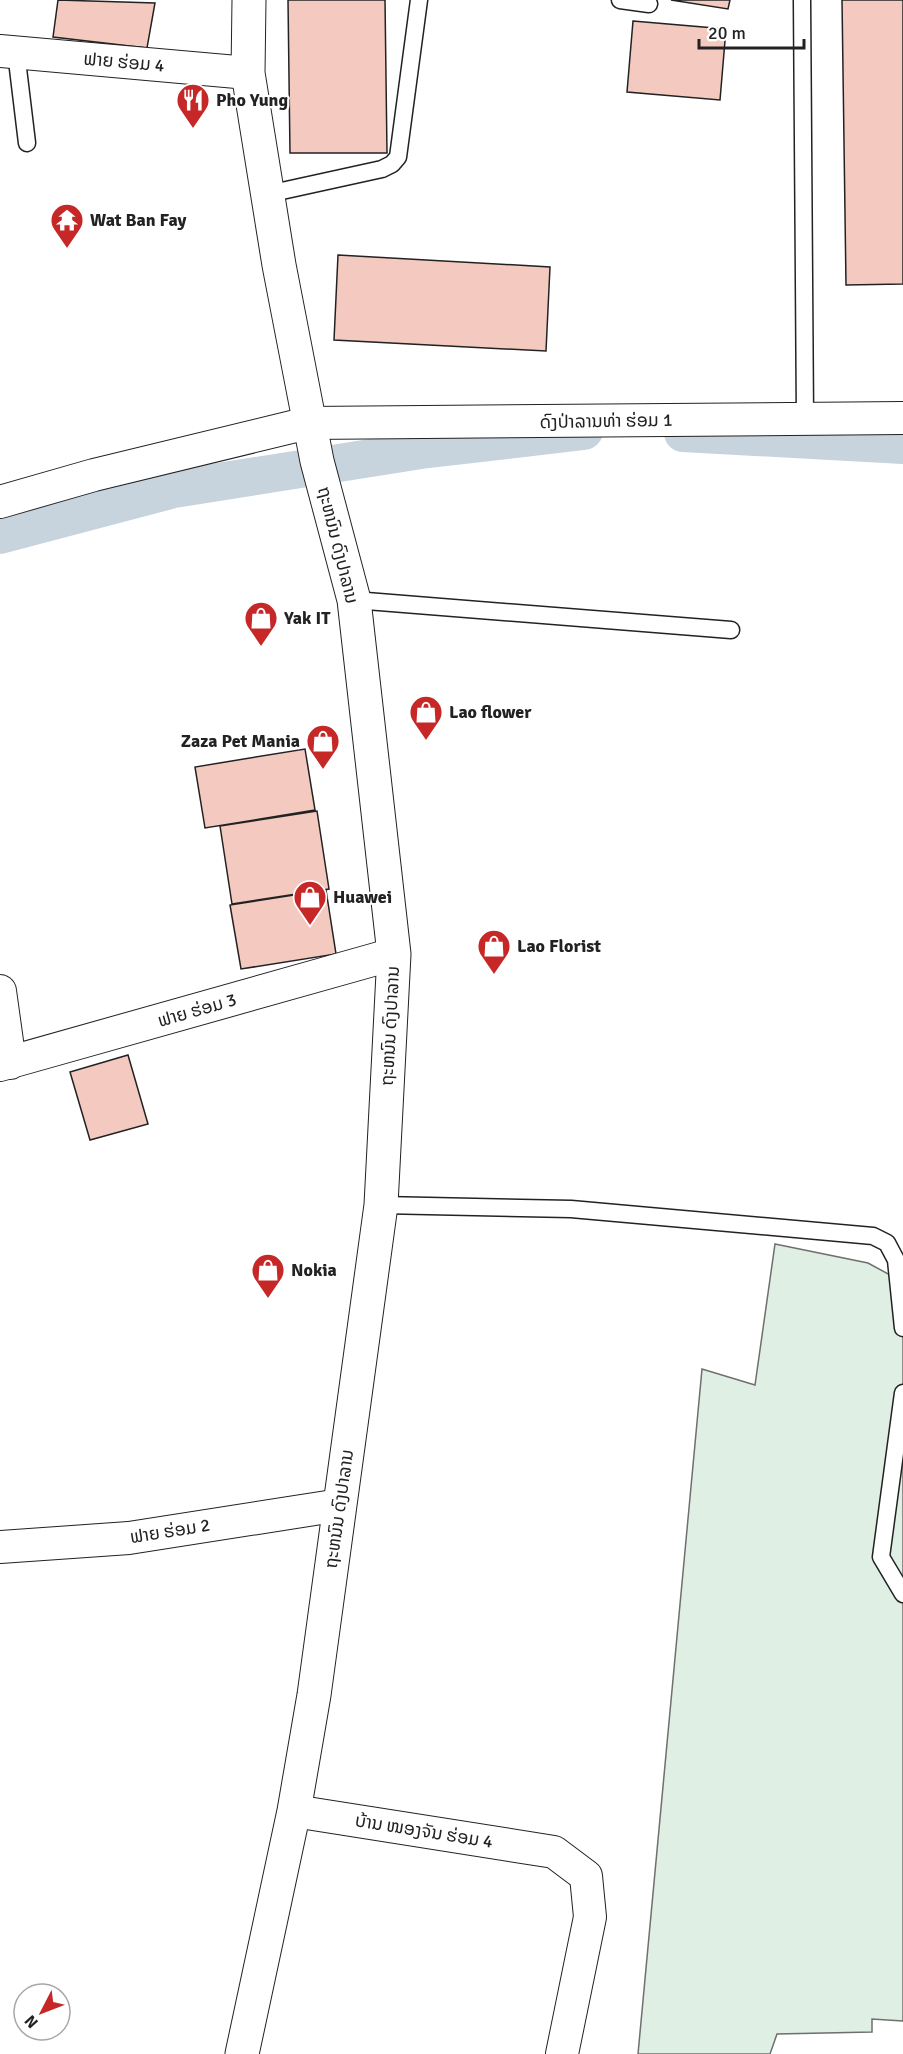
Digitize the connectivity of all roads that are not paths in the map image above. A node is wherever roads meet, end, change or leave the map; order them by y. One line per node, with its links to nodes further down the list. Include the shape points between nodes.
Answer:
1 (249, 0): 7 (street, ຖະຫນົນ ດົງປາລານ)
2 (419, 0): 9 (lane, via 398,157 382,169)
3 (620, 0): 5 (lane)
4 (802, 0): 11 (lane)
5 (649, 4)
6 (8, 51): 7 (street, ຟາຍ ຮ່ອມ 4); 8 (lane)
7 (248, 73): 9 (street, ຖະຫນົນ ດົງປາລານ)
8 (27, 143)
9 (268, 194): 12 (street, ຖະຫນົນ ດົງປາລານ)
10 (903, 418): 11 (street, ດົງປ່າລານທ່າ ຮ່ອມ 1)
11 (805, 419): 12 (street, ດົງປ່າລານທ່າ ຮ່ອມ 1)
12 (308, 423): 13 (street, ດົງປ່າລານທ່າ ຮ່ອມ 1); 14 (street, ຖະຫນົນ ດົງປາລານ)
13 (0, 502)
14 (354, 600): 15 (lane); 16 (street, ຖະຫນົນ ດົງປາລານ)
15 (731, 630)
16 (394, 954): 18 (street, ຟາຍ ຮ່ອມ 3); 19 (street, ຖະຫນົນ ດົງປາລານ)
17 (0, 991): 18 (street)
18 (5, 1064)
19 (381, 1205): 20 (lane, via 571,1209 873,1236 887,1243); 23 (street, ຖະຫນົນ ດົງປາລານ)
20 (900, 1260): 21 (lane)
21 (903, 1328)
22 (903, 1393): 25 (lane, via 881,1557)
23 (340, 1505): 24 (street, ຟາຍ ຮ່ອມ 2, via 129,1538); 26 (street, ຖະຫນົນ ດົງປາລານ)
24 (0, 1548)
25 (903, 1594)
26 (294, 1810): 27 (street, ຖະຫນົນ ດົງປາລານ); 28 (street, ບ້ານ ໜອງຈັນ ຮ່ອມ 4, via 554,1852 586,1876 590,1917)
27 (242, 2054)
28 (562, 2054)

